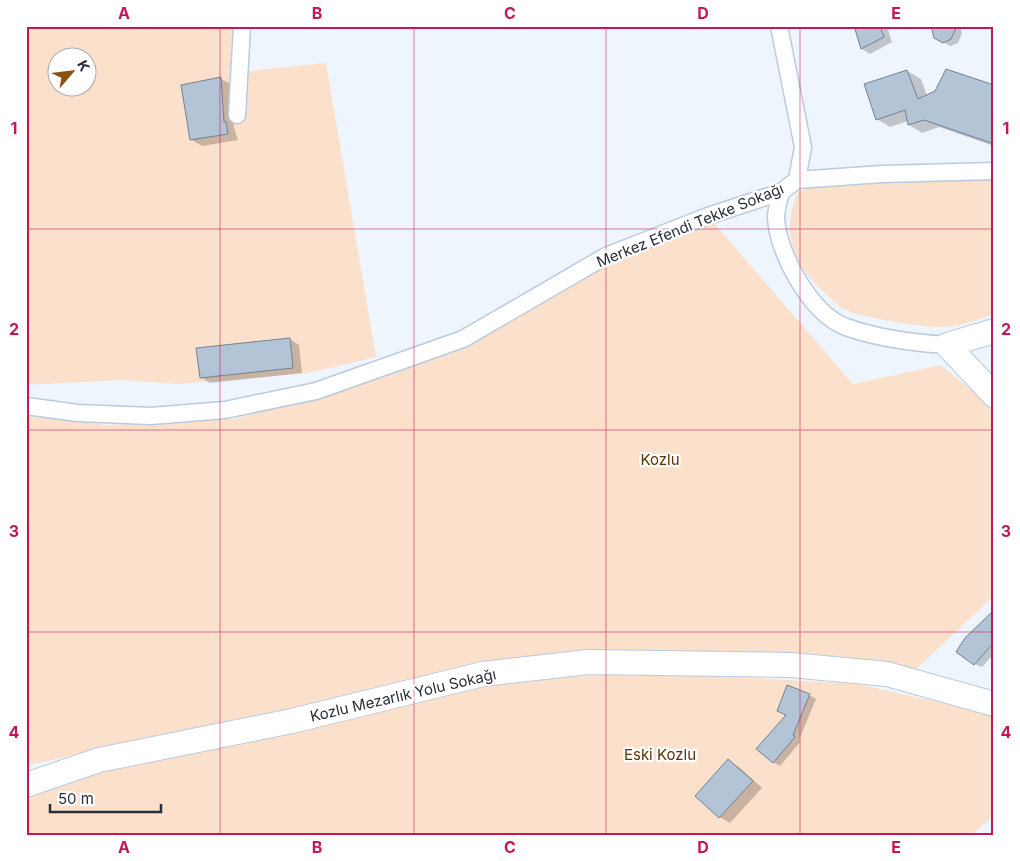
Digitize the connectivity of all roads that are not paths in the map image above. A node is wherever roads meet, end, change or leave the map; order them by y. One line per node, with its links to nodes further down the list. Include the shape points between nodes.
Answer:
1 (242, 26): 3 (street)
2 (779, 26): 5 (street, via 803,147)
3 (237, 115)
4 (994, 172): 5 (street, Merkez Efendi Tekke Sokağı, via 882,174)
5 (796, 180): 6 (street, Merkez Efendi Tekke Sokağı)
6 (781, 192): 8 (street, via 776,218 781,243 807,293 824,312 845,326 916,344); 10 (street, Merkez Efendi Tekke Sokağı, via 708,216 606,256 463,339 316,391 225,410 151,416 78,413)
7 (994, 331): 8 (street)
8 (947, 345): 9 (street)
9 (994, 395)
10 (26, 406)
11 (994, 704): 12 (street, Kozlu Mezarlık Yolu Sokağı, via 887,674 791,665 588,662 483,674 292,721 99,760)
12 (26, 785)

